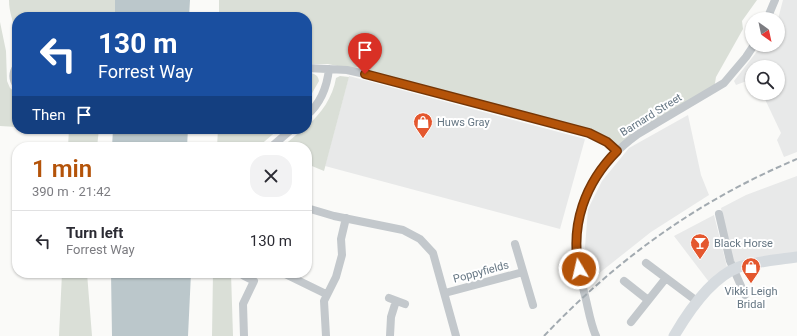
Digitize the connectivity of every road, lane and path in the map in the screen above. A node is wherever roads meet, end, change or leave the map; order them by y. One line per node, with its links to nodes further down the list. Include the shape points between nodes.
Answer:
1 (775, 0): 2 (street)
2 (770, 12)
3 (749, 52): 9 (street, Barnard Street, via 724,83 638,134)
4 (312, 68): 5 (street)
5 (329, 69): 6 (street, via 325,89); 9 (street, via 365,74 589,133 607,142)
6 (312, 110)
7 (286, 134): 8 (street)
8 (277, 142)
9 (617, 151): 34 (street, Barnard Street, via 597,175 584,201 576,249)
10 (312, 209): 12 (street)
11 (719, 214): 16 (street)
12 (346, 218): 22 (street, via 403,230 420,239 433,253); 23 (street, via 341,239 342,255 336,277)
13 (515, 244): 17 (street, Poppyfields)
14 (797, 257): 16 (street)
15 (646, 263): 20 (street)
16 (734, 269): 24 (street); 26 (street, via 709,288)
17 (524, 272): 22 (street, Poppyfields); 28 (street, Poppyfields)
18 (248, 278): 30 (street, via 254,281 243,304)
19 (293, 278): 23 (street)
20 (666, 278): 25 (street); 26 (street)
21 (624, 281): 25 (street)
22 (445, 293): 33 (street)
23 (326, 294): 31 (street)
24 (745, 295)
25 (648, 300): 29 (street)
26 (698, 302): 35 (street)
27 (405, 304): 32 (street, via 393,300)
28 (533, 305)
29 (632, 322)
30 (244, 336)
31 (326, 336)
32 (390, 336)
33 (456, 336)
34 (596, 336)
35 (674, 336)

